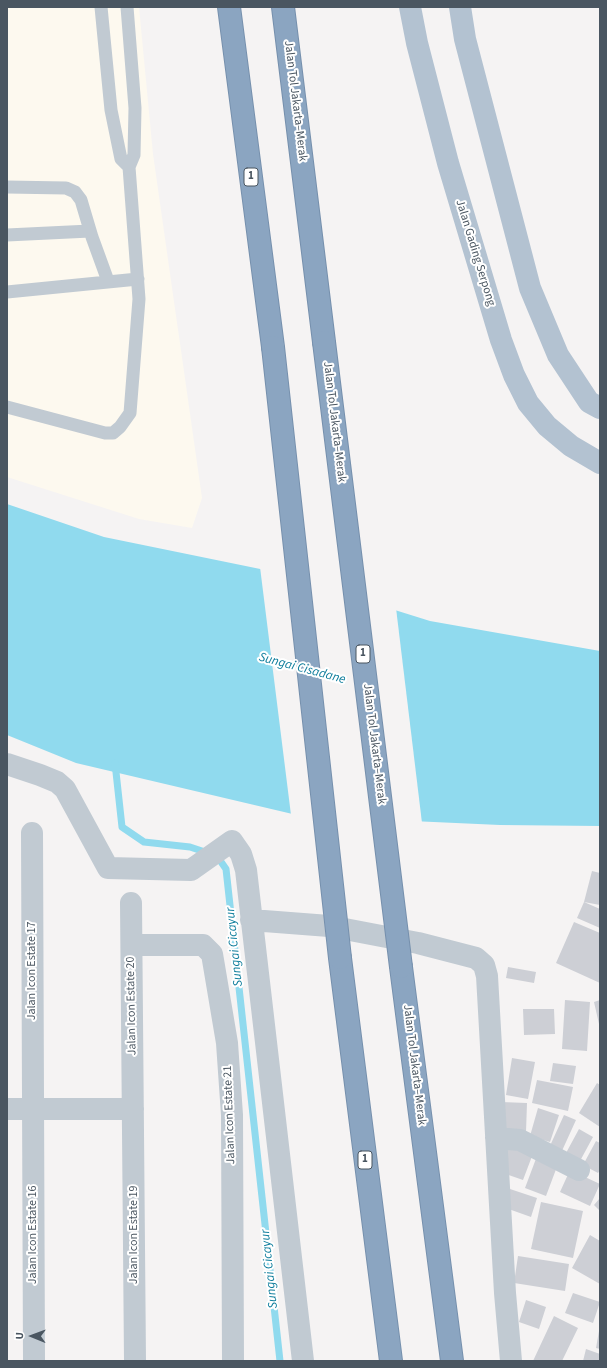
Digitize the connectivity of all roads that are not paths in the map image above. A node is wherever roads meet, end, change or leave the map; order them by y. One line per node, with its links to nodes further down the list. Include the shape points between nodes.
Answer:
1 (101, 7): 9 (lane, via 111,110 121,159)
2 (127, 7): 9 (lane, via 134,108 134,155)
3 (229, 7): 33 (highway, 1, bridge, via 273,347 340,958)
4 (283, 7): 34 (highway, Jalan Tol Jakarta–Merak / 1, bridge)
5 (410, 7): 18 (main road, Jalan Gading Serpong, via 448,163 501,340 514,375 528,403 547,426 571,446)
6 (460, 7): 8 (main road)
7 (472, 7): 8 (main road)
8 (466, 39): 17 (main road, via 530,288 558,355 589,402)
9 (129, 167): 13 (lane)
10 (7, 187): 11 (lane, via 66,188 75,192 81,200)
11 (90, 231): 12 (lane); 14 (lane)
12 (7, 235)
13 (138, 279): 14 (lane); 16 (lane, via 139,299 130,413 120,427 113,432 105,433)
14 (108, 281): 15 (lane)
15 (7, 292)
16 (7, 407)
17 (600, 408)
18 (600, 462)
19 (7, 764): 22 (street, via 40,774 65,789 108,868 191,870 232,841 241,854 246,870)
20 (32, 833): 25 (street, Jalan Icon Estate 17)
21 (132, 903): 23 (street, Jalan Icon Estate 20)
22 (251, 920): 27 (street, via 329,926 418,943 476,958 484,965 487,976); 32 (street)
23 (132, 944): 26 (street, Jalan Icon Estate 20); 31 (street, Jalan Icon Estate 21, via 203,945 212,954 227,1043 232,1115)
24 (7, 1109): 25 (street)
25 (33, 1109): 26 (street); 29 (street, Jalan Icon Estate 16)
26 (133, 1109): 30 (street, Jalan Icon Estate 19)
27 (496, 1138): 28 (street, via 520,1140); 35 (street)
28 (579, 1170)
29 (34, 1361)
30 (135, 1361)
31 (233, 1361)
32 (304, 1361)
33 (391, 1361)
34 (452, 1361)
35 (511, 1361)

